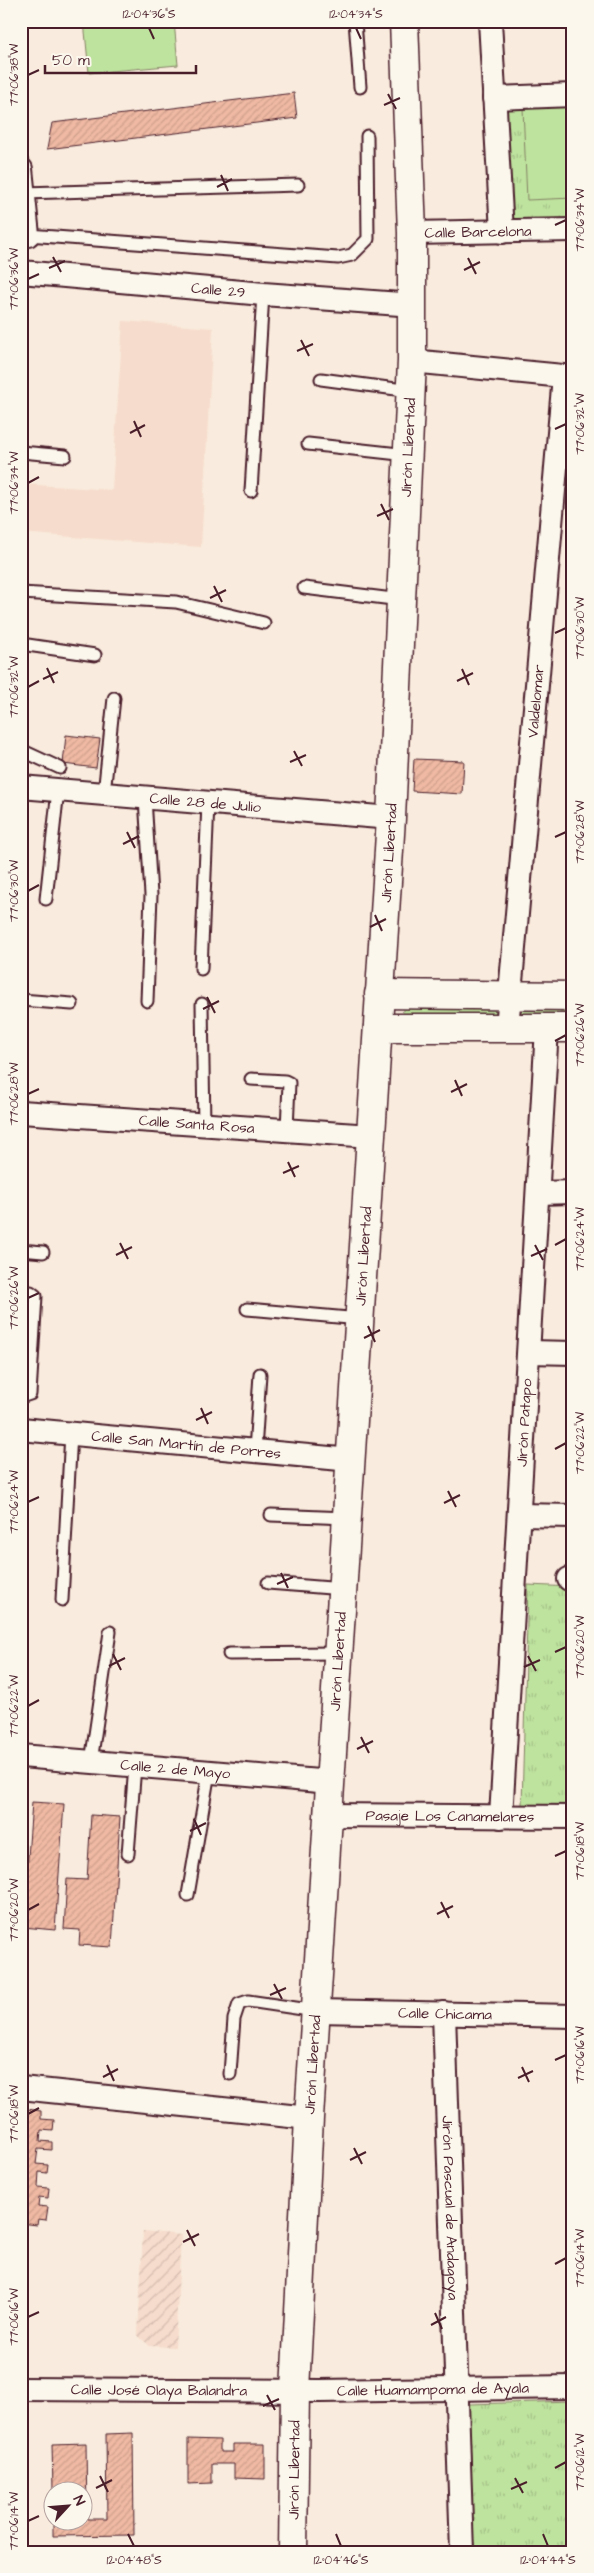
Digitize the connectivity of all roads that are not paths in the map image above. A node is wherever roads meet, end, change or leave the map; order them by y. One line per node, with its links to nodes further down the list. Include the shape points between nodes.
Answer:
1 (355, 21): 4 (lane)
2 (404, 21): 13 (street, Jirón Libertad)
3 (490, 21): 6 (street)
4 (360, 88)
5 (573, 95): 6 (street)
6 (494, 98): 12 (street)
7 (367, 136): 14 (lane, via 368,239 352,255 338,258)
8 (21, 169): 10 (street)
9 (298, 185): 10 (lane)
10 (24, 193): 14 (street)
11 (573, 230): 12 (street, Calle Barcelona)
12 (502, 232): 13 (street, Calle Barcelona)
13 (412, 233): 17 (street, Jirón Libertad)
14 (25, 235)
15 (21, 272): 16 (street, Calle 29)
16 (262, 294): 17 (street, Calle 29); 26 (lane)
17 (414, 305): 18 (street, Jirón Libertad)
18 (412, 361): 19 (street); 21 (street, Jirón Libertad)
19 (568, 376): 45 (street, Valdelomar)
20 (321, 379): 21 (lane)
21 (411, 391): 24 (street, Jirón Libertad)
22 (308, 444): 24 (lane)
23 (21, 452): 25 (lane)
24 (408, 455): 29 (street, Jirón Libertad)
25 (65, 456)
26 (251, 491)
27 (304, 588): 29 (lane)
28 (21, 593): 30 (lane, via 176,602)
29 (401, 600): 41 (street, Jirón Libertad)
30 (264, 623)
31 (21, 644): 32 (lane)
32 (95, 655)
33 (114, 698): 38 (lane)
34 (21, 750): 35 (lane)
35 (60, 768)
36 (21, 787): 37 (street, Calle 28 de Julio)
37 (58, 790): 38 (street, Calle 28 de Julio); 42 (lane)
38 (104, 794): 39 (street, Calle 28 de Julio)
39 (144, 798): 40 (street, Calle 28 de Julio); 48 (lane, via 151,895)
40 (208, 803): 41 (street, Calle 28 de Julio); 43 (lane)
41 (390, 818): 44 (street, Jirón Libertad)
42 (46, 899)
43 (201, 969)
44 (379, 994): 45 (street); 51 (street, Jirón Libertad)
45 (511, 995): 46 (street); 52 (street, Valdelomar)
46 (573, 996)
47 (21, 1000): 49 (lane)
48 (147, 1001)
49 (72, 1004)
50 (202, 1004): 56 (lane)
51 (378, 1028): 52 (street); 58 (street, Jirón Libertad)
52 (507, 1028): 53 (street)
53 (560, 1028): 60 (street, Jirón Patapo)
54 (251, 1079): 57 (lane, via 289,1083)
55 (21, 1112): 56 (street, Calle Santa Rosa)
56 (204, 1124): 57 (street, Calle Santa Rosa)
57 (287, 1130): 58 (street, Calle Santa Rosa)
58 (371, 1136): 65 (street, Jirón Libertad)
59 (573, 1192): 60 (street)
60 (538, 1193): 66 (street, Jirón Patapo)
61 (21, 1250): 62 (lane)
62 (43, 1252)
63 (21, 1292): 69 (lane, via 32,1292 36,1296 30,1394)
64 (247, 1309): 65 (lane)
65 (360, 1319): 73 (street, Jirón Libertad)
66 (529, 1352): 67 (street); 75 (street, Jirón Patapo)
67 (573, 1353)
68 (260, 1374): 72 (lane)
69 (21, 1396)
70 (21, 1429): 71 (street, Calle San Martín de Porres)
71 (71, 1433): 72 (street, Calle San Martín de Porres); 80 (lane)
72 (255, 1451): 73 (street, Calle San Martín de Porres)
73 (351, 1460): 77 (street, Jirón Libertad)
74 (271, 1515): 77 (lane)
75 (520, 1515): 76 (street); 90 (street, Jirón Patapo)
76 (573, 1516)
77 (347, 1518): 79 (street, Jirón Libertad)
78 (268, 1583): 79 (lane)
79 (343, 1588): 82 (street, Jirón Libertad)
80 (62, 1600)
81 (110, 1632): 85 (lane)
82 (339, 1653): 83 (lane); 88 (street, Jirón Libertad)
83 (229, 1654)
84 (21, 1756): 85 (street, Calle 2 de Mayo)
85 (91, 1762): 86 (street, Calle 2 de Mayo)
86 (135, 1766): 87 (street, Calle 2 de Mayo); 92 (lane)
87 (209, 1772): 88 (street, Calle 2 de Mayo); 93 (lane)
88 (331, 1782): 89 (street, Jirón Libertad)
89 (328, 1815): 90 (street, Pasaje Los Canamelares); 94 (street, Jirón Libertad)
90 (501, 1816): 91 (street, Pasaje Los Canamelares)
91 (573, 1817)
92 (128, 1854)
93 (188, 1895)
94 (316, 2012): 95 (street, Calle Chicama); 97 (lane, via 248,2001 239,2004 234,2019); 99 (street, Jirón Libertad)
95 (444, 2013): 96 (street, Calle Chicama); 102 (street, Jirón Pascual de Andagoya)
96 (573, 2016)
97 (230, 2074)
98 (21, 2088): 99 (street)
99 (309, 2118): 103 (street, Jirón Libertad)
100 (573, 2387): 102 (street, Calle Huamampoma de Ayala)
101 (21, 2389): 103 (street, Calle José Olaya Balandra)
102 (456, 2389): 103 (street, Calle Huamampoma de Ayala); 105 (street, Jirón Pascual de Andagoya)
103 (295, 2390): 104 (street, Jirón Libertad)
104 (293, 2552)
105 (462, 2552)

